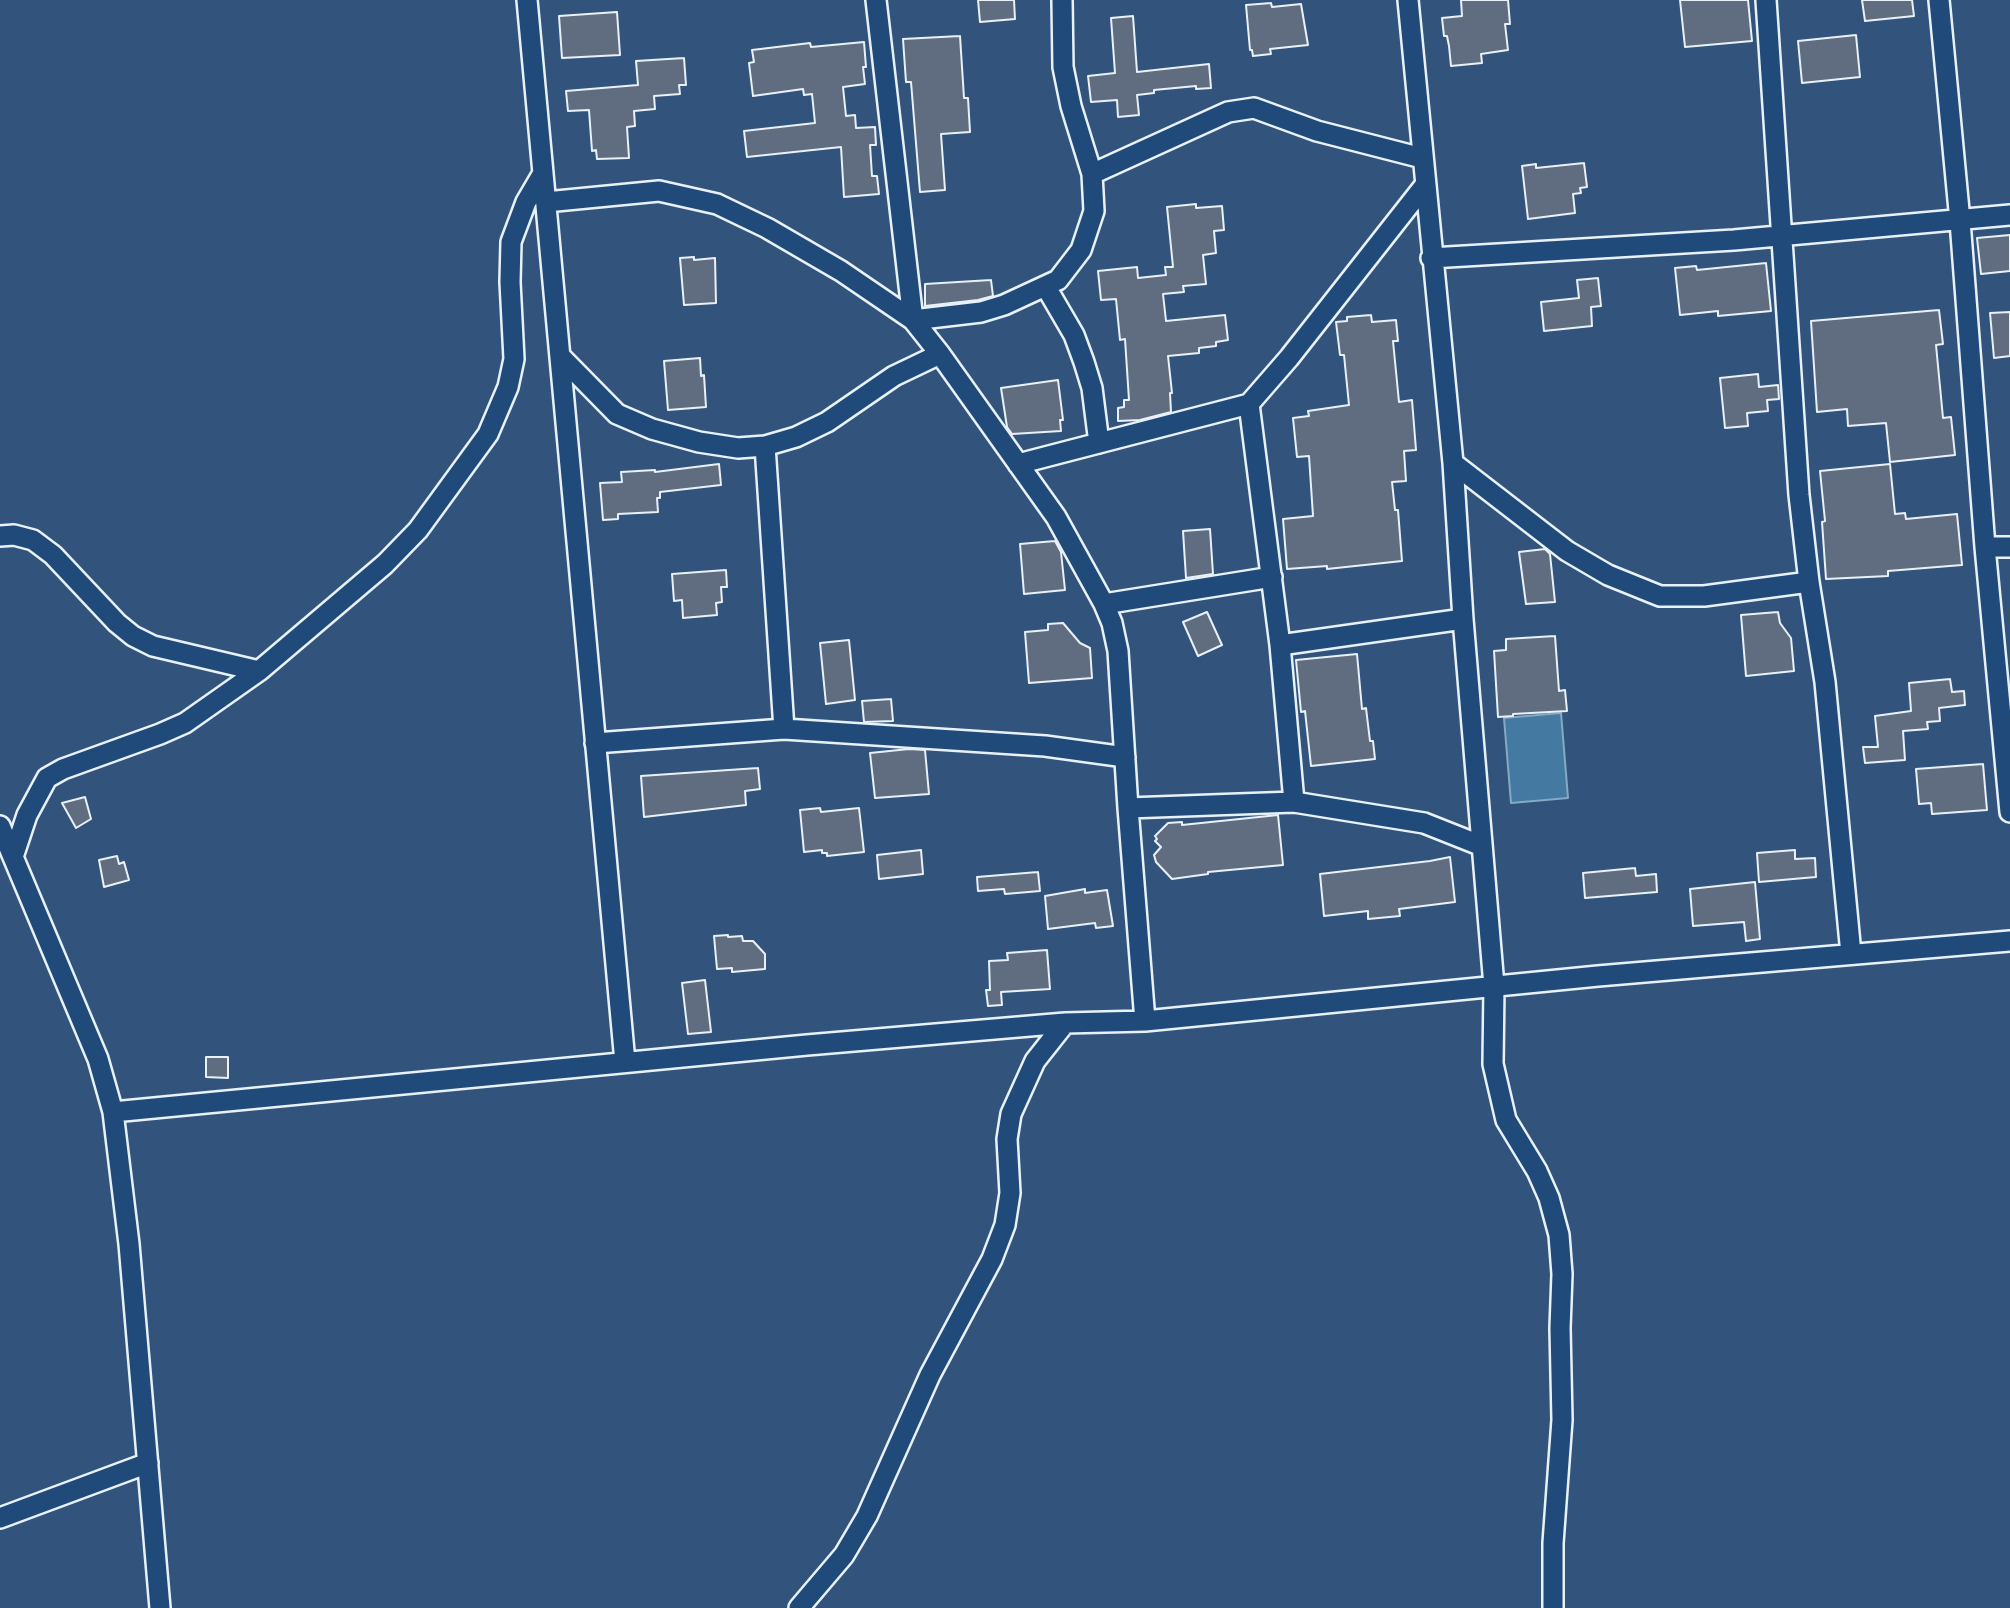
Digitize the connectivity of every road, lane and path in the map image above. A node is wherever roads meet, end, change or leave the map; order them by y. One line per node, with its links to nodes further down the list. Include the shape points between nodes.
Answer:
1 (527, 0): 8 (street)
2 (876, 0): 17 (street)
3 (1062, 0): 9 (street, via 1063,67)
4 (1408, 0): 7 (street)
5 (1766, 0): 14 (street)
6 (1939, 0): 13 (street)
7 (1422, 158): 9 (street, via 1317,131 1254,108 1228,112); 10 (street)
8 (543, 173): 11 (street); 33 (street, via 511,242 514,359 508,387 488,434 418,530 394,555)
9 (1092, 174): 16 (street, via 1094,211 1081,250 1058,280)
10 (1424, 185): 15 (street); 20 (street)
11 (545, 202): 17 (street, via 659,191 717,204 841,271); 19 (street)
12 (2010, 215): 13 (street)
13 (1960, 221): 14 (street); 26 (street)
14 (1782, 236): 15 (street); 29 (street)
15 (1431, 258): 23 (street)
16 (1046, 287): 17 (street, via 981,312); 21 (street, via 1084,362)
17 (913, 320): 18 (street)
18 (940, 354): 22 (street, via 894,376 827,422); 24 (street)
19 (560, 356): 22 (street, via 601,400 628,419 699,442 738,448); 35 (street)
20 (1249, 404): 21 (street); 28 (street)
21 (1099, 443): 24 (street)
22 (765, 446): 34 (street)
23 (1453, 463): 29 (street, via 1567,551 1608,575 1660,596 1704,596); 31 (street)
24 (1018, 464): 30 (street, via 1056,517)
25 (0, 536): 33 (street, via 33,540 117,623 143,641)
26 (1985, 547): 27 (street); 39 (street)
27 (2010, 547)
28 (1272, 577): 30 (street); 32 (street)
29 (1809, 582): 44 (street, via 1825,682)
30 (1104, 604): 36 (street, via 1118,651)
31 (1463, 619): 32 (street); 41 (street)
32 (1280, 645): 37 (street)
33 (259, 671): 42 (street, via 186,723 47,778 31,806)
34 (784, 729): 35 (street); 36 (street, via 1045,746)
35 (595, 743): 48 (street)
36 (1125, 757): 38 (street)
37 (1294, 802): 38 (street); 41 (street, via 1423,823)
38 (1128, 808): 46 (street)
39 (2010, 812)
40 (0, 826): 42 (street)
41 (1482, 846): 45 (street)
42 (13, 858): 49 (street, via 98,1059)
43 (2010, 941): 44 (street)
44 (1850, 954): 45 (street)
45 (1494, 986): 46 (street); 54 (street, via 1493,1064 1506,1120 1537,1171 1559,1236 1562,1420)
46 (1145, 1021): 47 (street)
47 (1065, 1023): 48 (street); 53 (street, via 1035,1061 1011,1114 1007,1139 1010,1193 992,1259 930,1375 867,1517 844,1555)
48 (625, 1062): 49 (street)
49 (113, 1112): 50 (street)
50 (148, 1463): 51 (street); 52 (street)
51 (0, 1518)
52 (160, 1608)
53 (799, 1608)
54 (1553, 1608)

